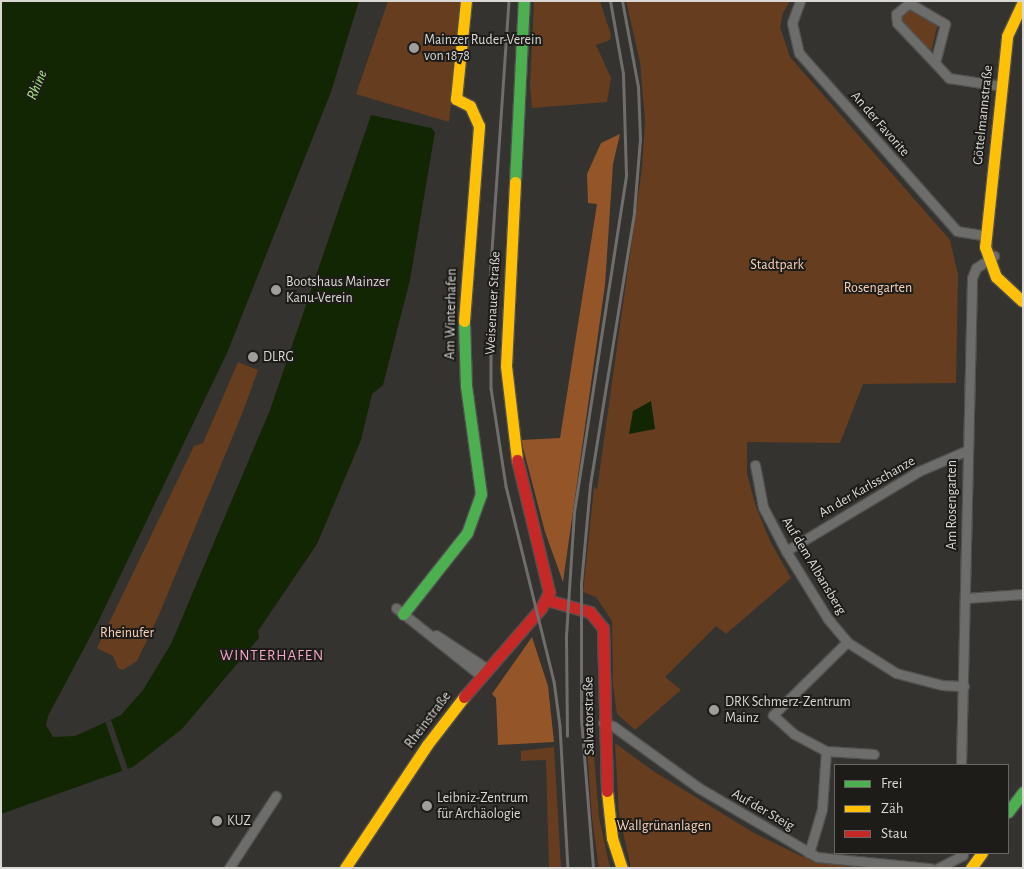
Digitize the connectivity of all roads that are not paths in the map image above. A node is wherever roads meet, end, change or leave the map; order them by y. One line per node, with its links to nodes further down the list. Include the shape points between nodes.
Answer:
1 (466, 1): 16 (street, Am Winterhafen, via 456,100 470,106 479,126 464,308 466,386 481,494 467,533)
2 (524, 1): 15 (street, Weisenauer Straße, via 506,366 510,427 548,580)
3 (800, 1): 7 (street, An der Favorite, via 792,23 799,53 957,231)
4 (1023, 1): 6 (street, Göttelmannstraße, via 1007,36)
5 (935, 63): 5 (street, via 897,23 896,14 909,3 945,24); 6 (street, via 951,80)
6 (1001, 86): 7 (street, Göttelmannstraße)
7 (987, 236): 8 (street, Göttelmannstraße)
8 (990, 258): 9 (street, via 996,277); 10 (street, Am Rosengarten, via 976,268 972,278)
9 (1022, 302)
10 (966, 451): 12 (street, An der Karlsschanze, via 920,471); 14 (street, Am Rosengarten)
11 (754, 465): 12 (street, Auf dem Albansberg, via 764,507)
12 (786, 551): 17 (street, Auf dem Albansberg, via 828,619)
13 (1023, 594): 14 (street)
14 (966, 598): 19 (street, Am Rosengarten)
15 (547, 600): 18 (street, Rheinstraße); 20 (street, Salvatorstraße, via 583,609 594,614 601,623 604,635)
16 (404, 614): 18 (street)
17 (847, 642): 19 (street, Auf dem Albansberg, via 896,673 942,685); 21 (street, via 773,715 794,734)
18 (483, 672): 32 (street, Rheinstraße, via 422,752)
19 (964, 686): 23 (street, Am Rosengarten)
20 (603, 723): 27 (street, Auf der Steig, via 614,726 699,788); 33 (street, Salvatorstraße, via 612,838)
21 (826, 751): 22 (street); 27 (street, via 822,809)
22 (874, 754)
23 (961, 764)
24 (1023, 792): 26 (street)
25 (276, 796): 31 (street)
26 (1009, 811)
27 (809, 853): 34 (street, Auf der Steig, via 836,860)
28 (962, 854): 30 (street); 35 (street)
29 (981, 854): 30 (street)
30 (975, 866)
31 (229, 868)
32 (345, 868)
33 (622, 868)
34 (930, 868)
35 (938, 868)

